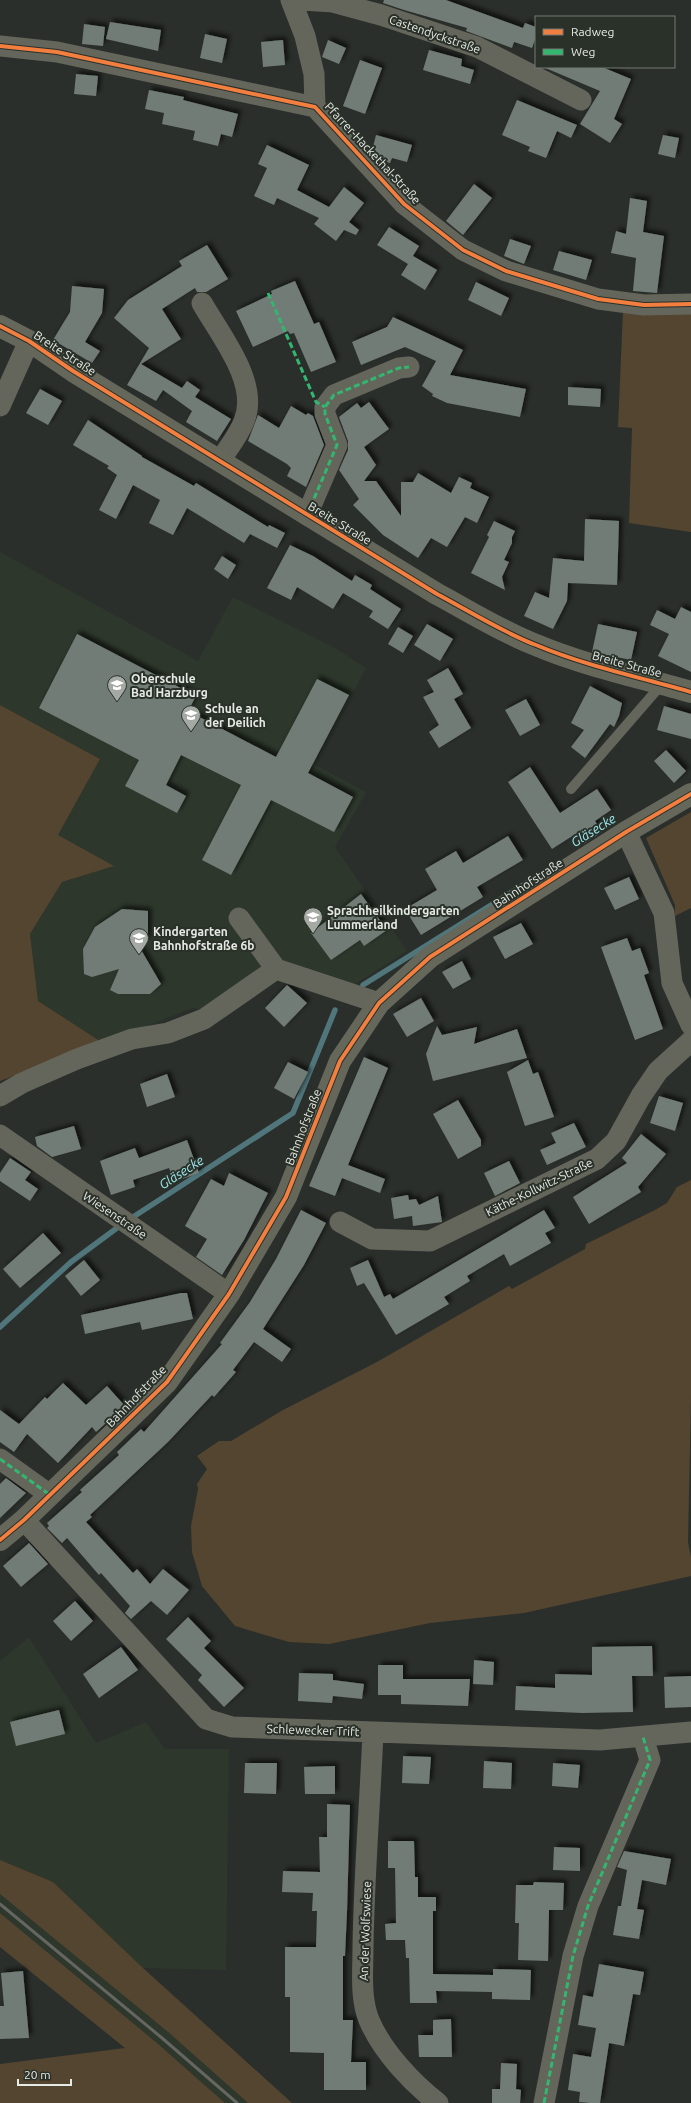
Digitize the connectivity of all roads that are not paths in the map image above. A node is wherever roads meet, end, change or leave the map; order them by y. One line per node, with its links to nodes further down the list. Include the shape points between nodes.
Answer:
1 (291, 0): 5 (street, via 314,74)
2 (303, 0): 4 (street, Castendyckstraße, via 340,4 478,47)
3 (0, 46): 5 (street, Pfarrer-Hackethal-Straße, via 57,52)
4 (581, 100)
5 (315, 107): 7 (street, Pfarrer-Hackethal-Straße, via 404,204 462,250 506,271 598,299 644,305)
6 (202, 303): 12 (street, via 237,363 248,398 244,422)
7 (691, 304)
8 (0, 326): 9 (street, Breite Straße)
9 (29, 341): 11 (street); 12 (street, Breite Straße)
10 (409, 367): 13 (street, Breite Straße, via 398,368 334,395 325,407 337,445)
11 (0, 406)
12 (220, 460): 13 (street, Breite Straße)
13 (307, 515): 14 (street, Breite Straße, via 436,594 535,645)
14 (662, 684): 15 (street, Breite Straße); 16 (lane)
15 (691, 692)
16 (571, 789)
17 (691, 794): 18 (street, Bahnhofstraße)
18 (626, 832): 21 (street, Bahnhofstraße, via 430,957); 22 (street, via 664,913 672,982)
19 (239, 918): 20 (street)
20 (276, 969): 21 (street); 24 (street, via 204,1019 168,1033 132,1039 22,1083)
21 (379, 1003): 27 (street, Bahnhofstraße, via 340,1060 286,1197)
22 (691, 1025)
23 (691, 1042): 26 (street, Käthe-Kollwitz-Straße, via 658,1071 616,1141 597,1159 430,1241 372,1239)
24 (0, 1096)
25 (0, 1135): 27 (street, Wiesenstraße)
26 (340, 1222)
27 (229, 1294): 29 (street, Bahnhofstraße, via 167,1382)
28 (0, 1459): 29 (street)
29 (50, 1495): 30 (street, Bahnhofstraße)
30 (24, 1520): 31 (street, Bahnhofstraße); 32 (street, Schlewecker Trift, via 206,1719 232,1727)
31 (0, 1540)
32 (373, 1732): 34 (street, Schlewecker Trift, via 600,1740); 35 (street, An der Wolfswiese, via 363,1928 363,1993 369,2019 383,2043 398,2065)
33 (691, 1732): 34 (street, Schlewecker Trift)
34 (643, 1737): 36 (street, via 650,1760 586,1913 573,1956)
35 (438, 2103)
36 (544, 2103)

